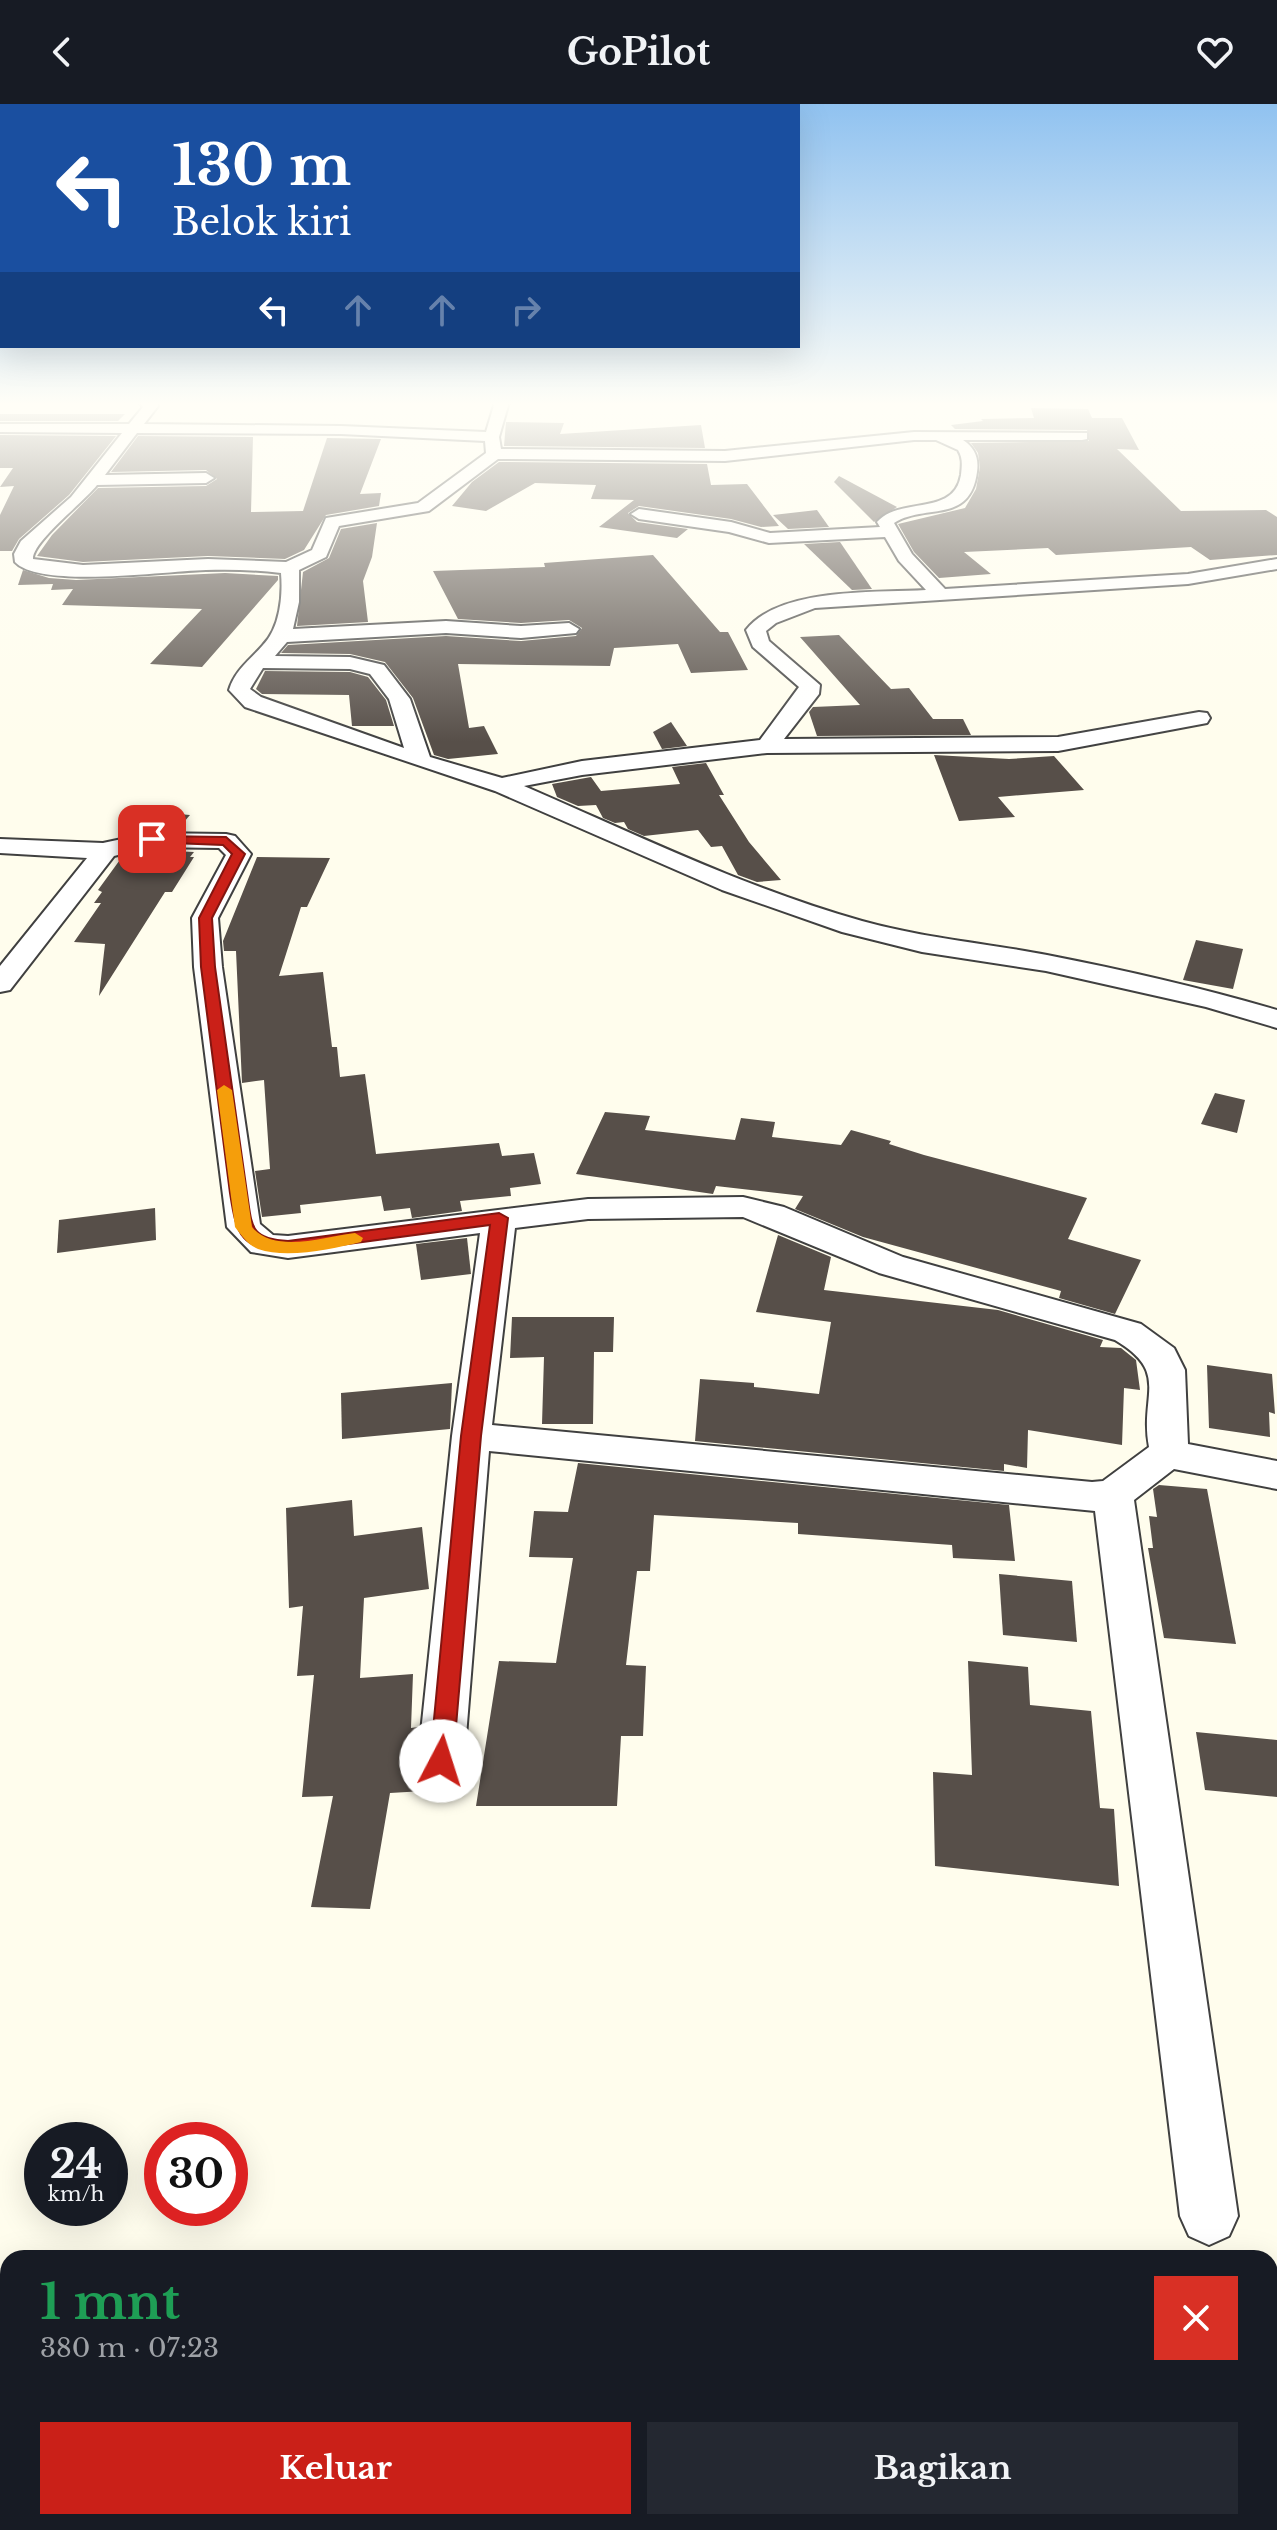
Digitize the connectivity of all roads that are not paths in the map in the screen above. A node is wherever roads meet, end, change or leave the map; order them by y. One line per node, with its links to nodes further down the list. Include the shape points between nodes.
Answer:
1 (60, 515): 7 (street, via 27,545 24,562 30,567)
2 (373, 515): 7 (street, via 332,522 320,553)
3 (648, 515): 5 (street, via 769,538)
4 (891, 515): 5 (street, via 885,522)
5 (891, 532): 8 (street, via 905,557)
6 (1277, 564): 8 (street, via 1188,579)
7 (289, 568): 10 (street)
8 (940, 594): 13 (street, via 812,603 769,619 756,630 760,643 810,685)
9 (569, 629): 10 (street, via 446,627)
10 (280, 636): 11 (street)
11 (259, 662): 14 (street, via 350,663 377,669 399,699); 14 (street, via 241,677 239,690 253,702)
12 (1199, 718): 13 (street, via 1058,744)
13 (767, 746): 15 (street, via 582,768)
14 (420, 761): 15 (street)
15 (503, 786): 19 (street, via 731,885 851,926 922,944 1046,963)
16 (0, 846): 17 (street)
17 (105, 851): 18 (street); 20 (street, via 128,841 175,837 226,841 239,854 205,918 238,1193 244,1227 253,1238 263,1245 288,1247)
18 (0, 984)
19 (1277, 1019)
20 (499, 1218): 21 (street); 22 (street, via 588,1209 743,1207 772,1214 891,1265 1128,1332 1162,1354 1169,1376 1165,1436)
21 (471, 1436): 24 (street); 25 (street)
22 (1170, 1452): 23 (street, via 1195,1462); 24 (street)
23 (1277, 1475)
24 (1113, 1495): 26 (street)
25 (441, 1761)
26 (1209, 2216)

